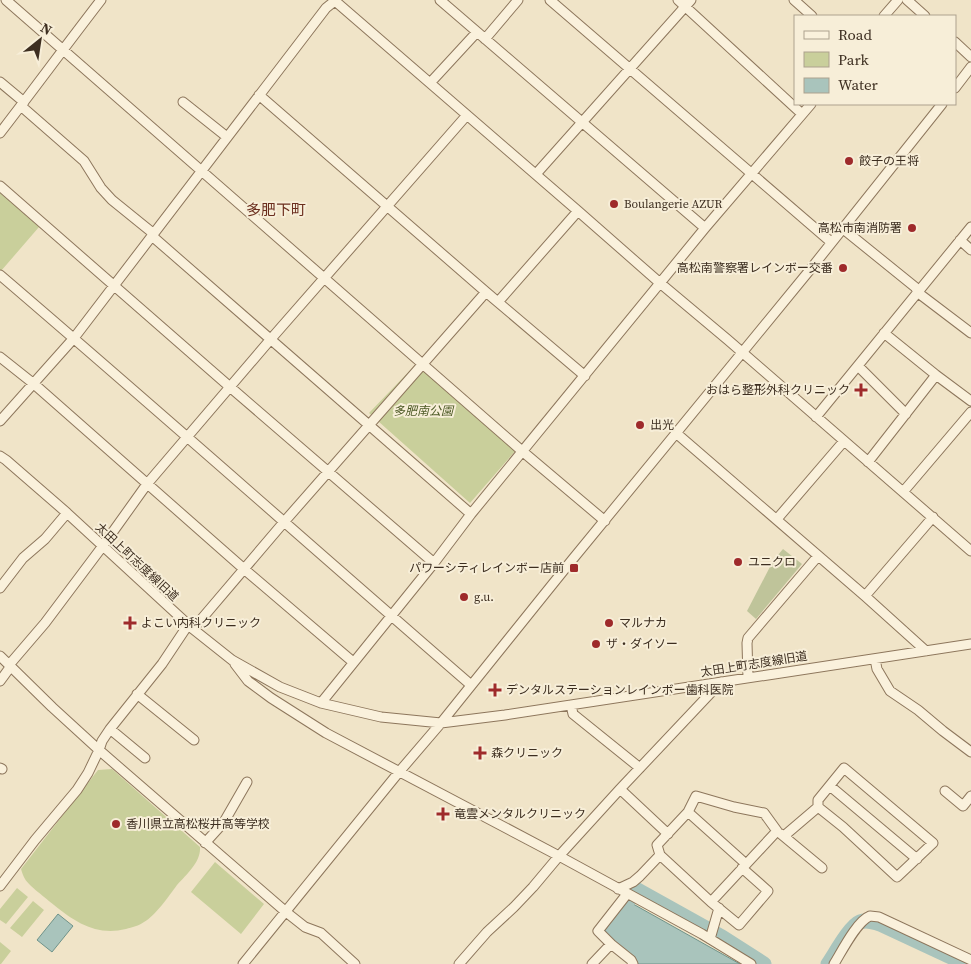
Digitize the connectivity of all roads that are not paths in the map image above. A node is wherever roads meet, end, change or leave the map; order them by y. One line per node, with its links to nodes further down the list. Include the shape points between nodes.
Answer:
1 (6, 0): 18 (street)
2 (101, 0): 18 (street)
3 (335, 0): 23 (street); 25 (street)
4 (440, 0): 15 (street)
5 (518, 0): 16 (street)
6 (550, 0): 21 (street)
7 (678, 0): 11 (street)
8 (794, 0): 12 (street)
9 (898, 0): 13 (street)
10 (907, 0): 14 (street)
11 (688, 3): 21 (street); 30 (street)
12 (811, 15)
13 (885, 15)
14 (924, 15)
15 (477, 32): 16 (street); 23 (street)
16 (485, 39): 32 (street)
17 (956, 43): 19 (street)
18 (62, 50): 27 (street); 35 (street)
19 (971, 57)
20 (971, 67): 24 (street)
21 (630, 68): 32 (street); 37 (street)
22 (0, 82): 27 (street)
23 (430, 83): 31 (street)
24 (956, 87)
25 (259, 95): 34 (street); 39 (street)
26 (183, 102): 34 (street)
27 (22, 104): 33 (street); 44 (street, via 84,161 112,200)
28 (810, 105): 30 (street)
29 (941, 105): 43 (street)
30 (802, 114): 37 (street)
31 (467, 115): 36 (street); 39 (street)
32 (582, 122): 36 (street); 42 (street)
33 (0, 133)
34 (227, 137): 35 (street)
35 (201, 172): 44 (street); 49 (street)
36 (536, 174): 40 (street)
37 (751, 174): 42 (street); 46 (street)
38 (0, 186): 51 (street)
39 (387, 206): 49 (street); 52 (street)
40 (578, 210): 50 (street); 54 (street)
41 (971, 227): 45 (street)
42 (705, 228): 50 (street)
43 (842, 228): 46 (street); 53 (street)
44 (153, 235): 51 (street); 58 (street)
45 (960, 240): 47 (street); 53 (street)
46 (831, 242): 59 (street)
47 (971, 250)
48 (0, 275): 57 (street)
49 (324, 278): 58 (street); 61 (street)
50 (660, 283): 59 (street); 64 (street)
51 (114, 285): 57 (street); 66 (street)
52 (486, 292): 54 (street); 61 (street)
53 (918, 292): 55 (street); 56 (street)
54 (498, 302): 64 (street)
55 (884, 332): 62 (street); 63 (street)
56 (971, 333)
57 (74, 338): 65 (street); 74 (street)
58 (270, 340): 66 (street); 72 (street)
59 (742, 352): 70 (street); 73 (street)
60 (0, 357): 65 (street)
61 (422, 363): 72 (street); 76 (street)
62 (858, 366): 69 (street); 70 (street)
63 (936, 375): 67 (street); 69 (street)
64 (585, 376): 76 (street)
65 (34, 384): 71 (street); 80 (street)
66 (230, 388): 74 (street); 79 (street)
67 (971, 401)
68 (971, 412): 81 (street)
69 (906, 414): 78 (street)
70 (816, 417): 75 (street)
71 (0, 421)
72 (369, 425): 79 (street); 83 (street)
73 (676, 432): 85 (street); 86 (street)
74 (186, 437): 80 (street); 87 (street)
75 (844, 441): 78 (street); 85 (street)
76 (522, 451): 83 (street); 86 (street)
77 (0, 456): 82 (street, 太田上町志度線旧道)
78 (868, 462): 81 (street)
79 (329, 472): 87 (street); 91 (street)
80 (147, 484): 88 (street); 92 (street)
81 (903, 492): 84 (street)
82 (67, 513): 88 (street, 太田上町志度線旧道); 93 (street, via 23,558)
83 (471, 514): 91 (street)
84 (933, 517): 89 (street); 94 (street)
85 (777, 520): 90 (street)
86 (604, 521): 107 (street)
87 (284, 522): 92 (street); 95 (street)
88 (102, 547): 96 (street, 太田上町志度線旧道); 103 (street)
89 (971, 551)
90 (818, 556): 94 (street); 104 (street, via 748,638)
91 (434, 563): 95 (street)
92 (244, 569): 96 (street); 102 (street)
93 (0, 588)
94 (865, 596): 98 (street)
95 (391, 616): 102 (street); 107 (street)
96 (190, 627): 101 (street, 太田上町志度線旧道); 108 (street)
97 (971, 644): 98 (street, 太田上町志度線旧道)
98 (926, 651): 100 (street, 太田上町志度線旧道)
99 (0, 656): 103 (street)
100 (874, 659): 104 (street, 太田上町志度線旧道); 115 (street, via 890,692)
101 (232, 660): 109 (street, 太田上町志度線旧道, via 280,686); 118 (street, via 248,681 286,708)
102 (353, 662): 109 (street)
103 (10, 665): 105 (street); 114 (street)
104 (748, 678): 106 (street, 太田上町志度線旧道)
105 (0, 681)
106 (722, 682): 110 (street, 太田上町志度線旧道); 117 (street)
107 (471, 685): 111 (street)
108 (137, 694): 112 (street); 113 (street)
109 (321, 703): 111 (street, 太田上町志度線旧道, via 381,717)
110 (571, 705): 111 (street, 太田上町志度線旧道); 117 (street, via 573,714)
111 (441, 723): 118 (street)
112 (110, 729): 114 (street); 116 (street)
113 (194, 740)
114 (99, 750): 128 (street); 134 (street, via 77,790)
115 (971, 752)
116 (145, 758)
117 (640, 768): 121 (street)
118 (399, 772): 130 (street); 138 (street)
119 (248, 782): 128 (street, via 224,822)
120 (830, 786): 124 (street, via 818,800); 131 (street); 131 (street, via 844,768 933,843)
121 (620, 789): 127 (street); 130 (street)
122 (945, 791): 123 (street, via 961,809)
123 (971, 796)
124 (818, 808): 126 (street); 131 (street, via 897,877)
125 (688, 812): 126 (street, via 696,796 764,813); 127 (street); 132 (street)
126 (781, 833): 132 (street); 133 (street)
127 (668, 834): 129 (street, via 657,845)
128 (205, 842): 138 (street)
129 (660, 855): 135 (street, via 633,882); 137 (street)
130 (559, 856): 135 (street); 144 (street)
131 (917, 858)
132 (744, 866): 137 (street); 137 (street, via 768,890 738,925)
133 (822, 868)
134 (0, 886)
135 (618, 889): 136 (street)
136 (629, 895): 139 (street); 140 (street, via 598,931)
137 (715, 905): 139 (street)
138 (286, 912): 142 (street); 143 (street, via 305,928 321,933)
139 (711, 936): 147 (street)
140 (610, 944): 145 (street); 146 (street)
141 (971, 960): 148 (street, via 880,917 870,916 860,923)
142 (243, 964)
143 (355, 964)
144 (459, 964)
145 (592, 964)
146 (633, 964)
147 (751, 964)
148 (834, 964)

